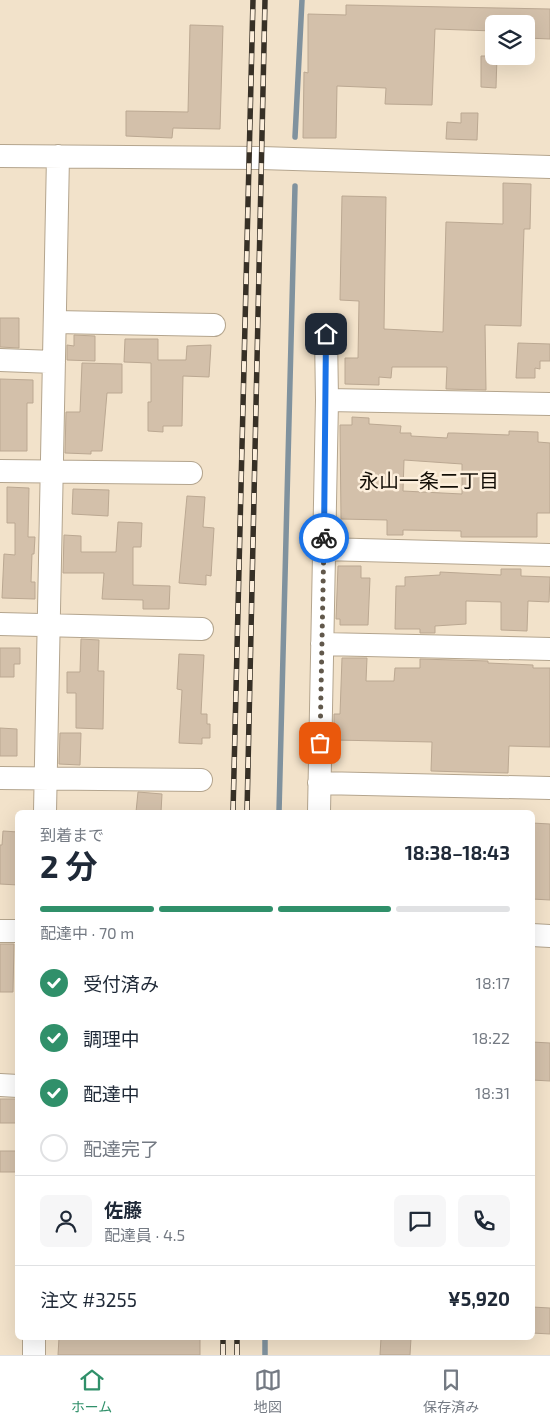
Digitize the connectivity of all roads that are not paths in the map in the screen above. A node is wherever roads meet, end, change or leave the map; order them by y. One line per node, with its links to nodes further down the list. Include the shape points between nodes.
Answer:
1 (0, 156): 2 (street)
2 (58, 156): 3 (street, via 262,158); 4 (street)
3 (550, 167)
4 (55, 322): 5 (street); 8 (street)
5 (214, 325)
6 (326, 334): 9 (street)
7 (0, 360): 8 (street)
8 (54, 362): 12 (street)
9 (327, 400): 10 (street); 14 (street)
10 (550, 404)
11 (0, 471): 12 (street)
12 (52, 472): 13 (street); 17 (street)
13 (191, 473)
14 (323, 549): 15 (street); 19 (street)
15 (550, 555)
16 (0, 624): 17 (street)
17 (50, 626): 18 (street); 22 (street)
18 (202, 629)
19 (322, 644): 20 (street); 24 (street)
20 (550, 649)
21 (0, 778): 22 (street)
22 (46, 779): 23 (street); 26 (street)
23 (201, 780)
24 (319, 783): 25 (street); 27 (street)
25 (550, 788)
26 (45, 810)
27 (319, 810)
28 (0, 931): 29 (street)
29 (15, 931)
30 (535, 936): 31 (street)
31 (550, 936)
32 (0, 1085): 33 (street)
33 (15, 1086)
34 (34, 1340): 35 (street)
35 (34, 1355)

